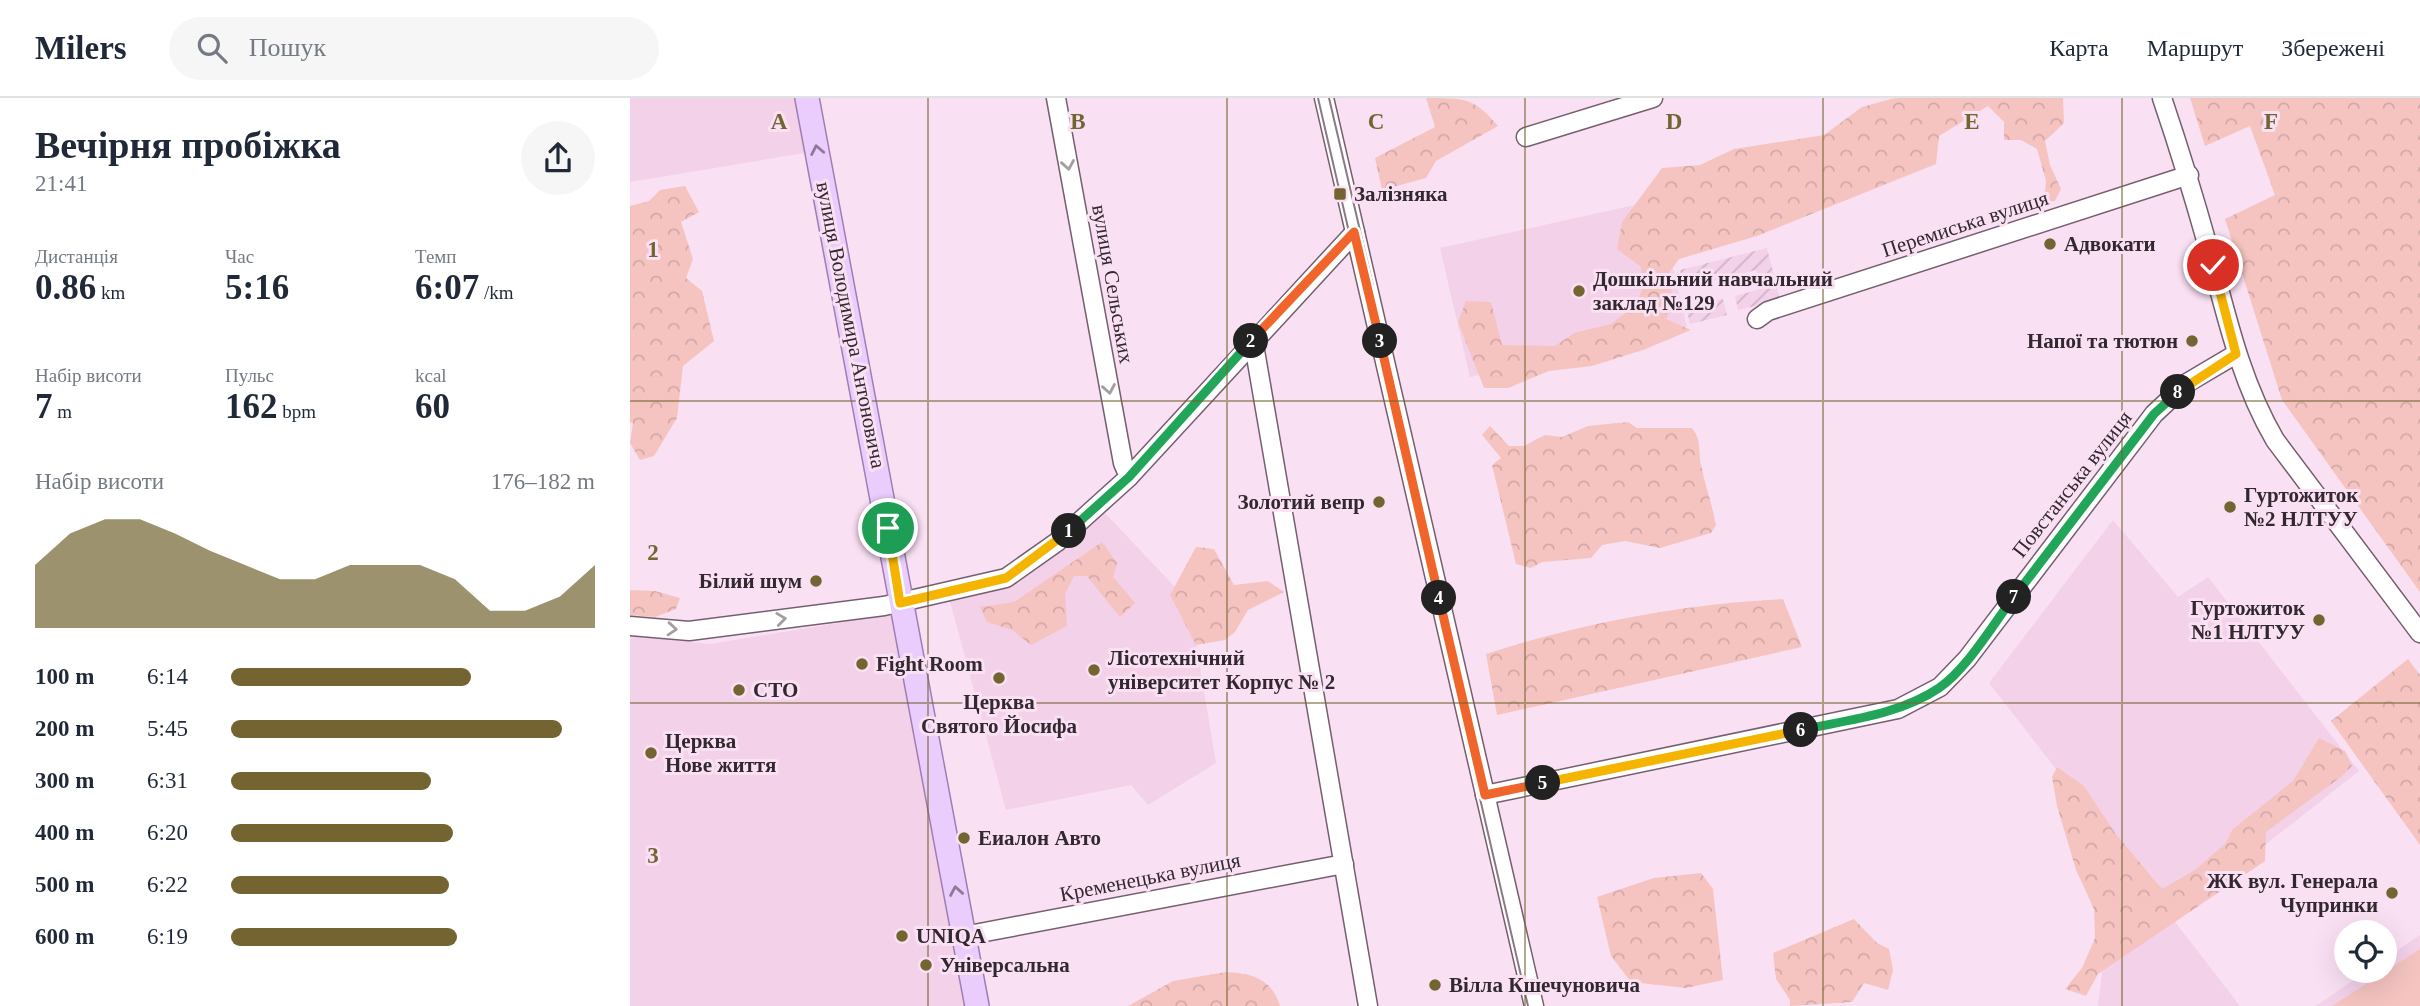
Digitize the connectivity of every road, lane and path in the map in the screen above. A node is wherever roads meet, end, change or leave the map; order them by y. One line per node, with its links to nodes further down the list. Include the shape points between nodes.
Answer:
1 (807, 98): 15 (main road, вулиця Володимира Антоновича, one-way to 1, via 876,453)
2 (1056, 98): 14 (street, вулиця Сельських, one-way to 14)
3 (1324, 98): 10 (street)
4 (1594, 98): 7 (street)
5 (1653, 98): 7 (street)
6 (2162, 98): 9 (street)
7 (1601, 116): 8 (street)
8 (1526, 137)
9 (2189, 175): 11 (street, Перемиська вулиця, via 1768,311); 13 (street)
10 (1354, 232): 12 (street); 18 (street)
11 (1757, 319)
12 (1253, 339): 14 (street); 19 (street)
13 (2236, 354): 17 (street, via 2258,411 2275,440); 18 (street, Повстанська вулиця, via 2187,383 2154,414 1967,659 1940,687 1898,709)
14 (1129, 477): 15 (street, via 1057,542 1006,578)
15 (900, 603): 16 (street, one-way to 15, via 689,631); 20 (main road, вулиця Володимира Антоновича, one-way to 15)
16 (630, 626)
17 (2420, 633)
18 (1485, 795): 23 (street)
19 (1344, 864): 20 (street, Кременецька вулиця); 22 (street)
20 (964, 936): 21 (main road, вулиця Володимира Антоновича)
21 (976, 1006)
22 (1368, 1006)
23 (1534, 1006)

